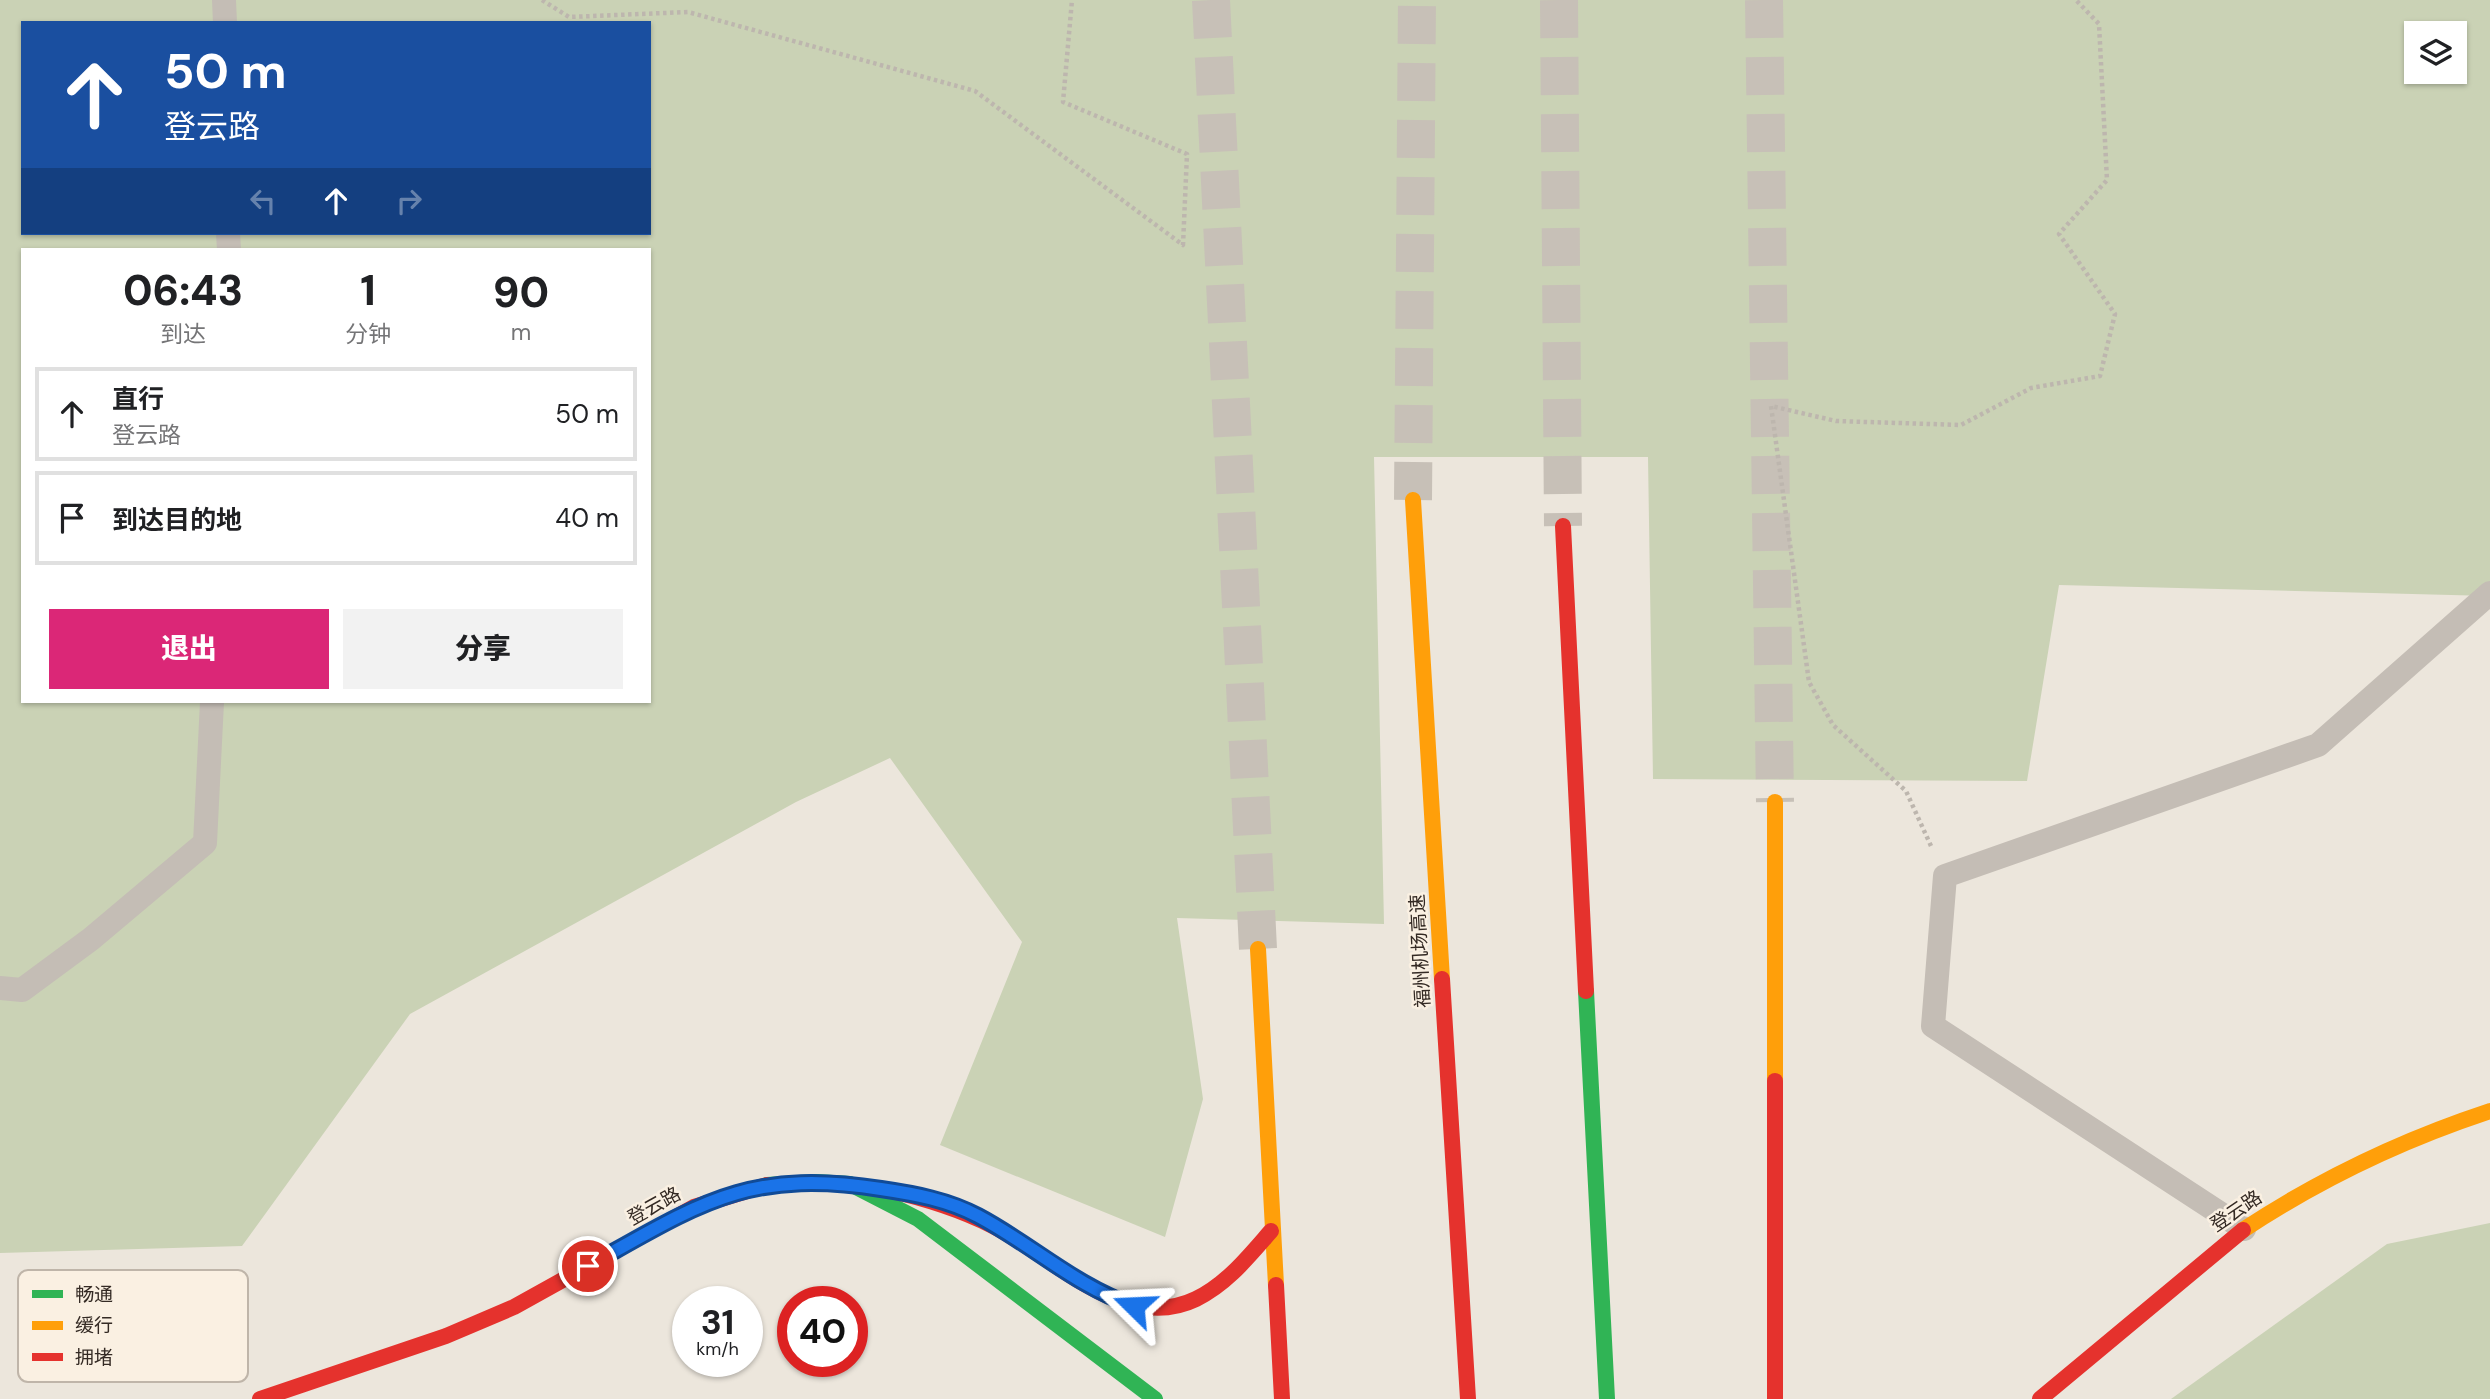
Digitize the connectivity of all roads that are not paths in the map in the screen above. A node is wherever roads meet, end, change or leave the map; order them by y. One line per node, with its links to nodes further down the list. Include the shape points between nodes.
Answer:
1 (223, 0): 2 (lane)
2 (225, 21)
3 (1413, 500): 19 (main road, 福州机场高速)
4 (1563, 526): 20 (main road)
5 (2490, 593): 13 (lane, via 2318,745 1945,876 1933,1026)
6 (212, 703): 9 (lane, via 205,843 22,990)
7 (1775, 802): 21 (main road)
8 (1258, 949): 14 (main road)
9 (0, 988)
10 (2490, 1111): 13 (main road, 登云路, via 2377,1155)
11 (850, 1184): 12 (main road); 16 (main road, 登云路, via 788,1183 724,1195 504,1312); 17 (main road, 登云路, via 918,1219)
12 (919, 1195): 14 (main road, via 974,1214 1094,1290 1155,1310 1187,1304 1213,1290); 15 (main road)
13 (2244, 1229): 22 (main road, 登云路)
14 (1271, 1231): 18 (main road)
15 (1017, 1260)
16 (260, 1399)
17 (1155, 1399)
18 (1282, 1399)
19 (1468, 1399)
20 (1607, 1399)
21 (1775, 1399)
22 (2040, 1399)

